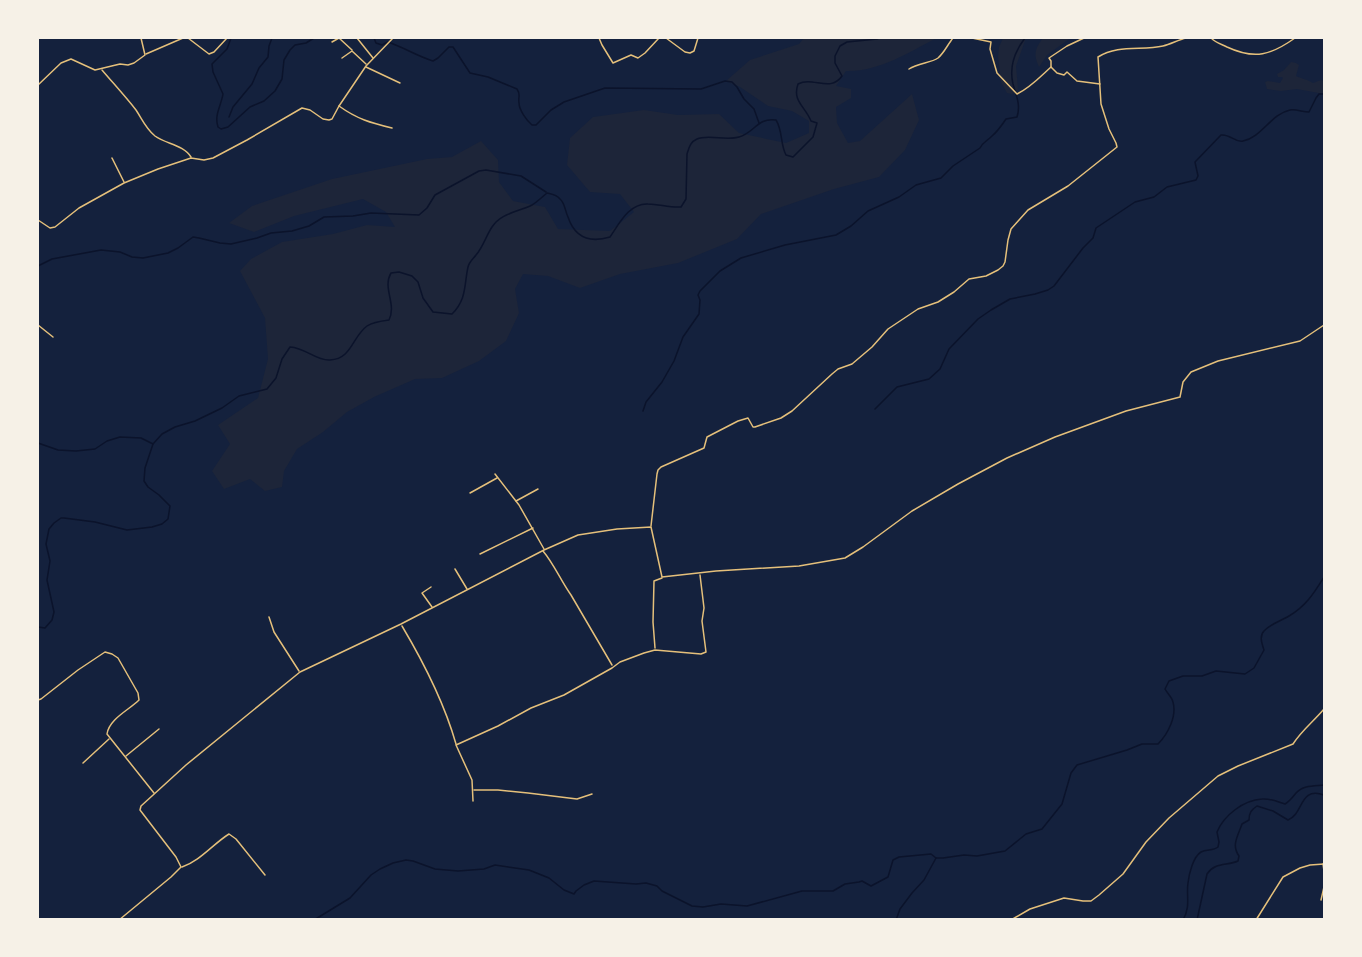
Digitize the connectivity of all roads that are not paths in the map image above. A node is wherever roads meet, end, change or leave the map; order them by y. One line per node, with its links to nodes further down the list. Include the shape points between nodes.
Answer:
1 (141, 38): 19 (street)
2 (183, 38): 19 (street)
3 (188, 38): 4 (street, via 209,54)
4 (227, 38)
5 (357, 38): 21 (street)
6 (393, 38): 21 (street)
7 (599, 38): 8 (street, via 613,63 631,56 638,58)
8 (659, 38)
9 (666, 38): 10 (street, via 690,53)
10 (698, 38)
11 (953, 38): 25 (street, via 939,57)
12 (972, 38): 23 (street, via 991,42 997,73 1017,94)
13 (1084, 38): 23 (street, via 1049,58)
14 (1186, 38): 28 (street, via 1166,46 1126,48 1099,56)
15 (1211, 38): 16 (street, via 1237,52 1254,54 1272,52)
16 (1295, 38)
17 (332, 42): 18 (street, via 339,38)
18 (352, 51): 20 (street); 22 (street)
19 (145, 55): 24 (street, via 131,64)
20 (342, 58)
21 (373, 59): 22 (street)
22 (366, 66): 26 (street); 29 (street)
23 (1051, 67): 28 (street, via 1057,73 1067,72 1077,81)
24 (102, 69): 27 (street, via 93,70 72,59); 32 (street, via 152,133)
25 (909, 69)
26 (400, 83)
27 (38, 84)
28 (1101, 84): 43 (street, via 1101,104 1116,148 1068,186 1028,210 1011,229 1001,268 969,279 938,302 918,309 888,329 863,355 838,369 782,418 755,428 748,418 738,421 707,437 704,448 661,467 653,495)
29 (339, 106): 30 (street, via 366,122); 32 (street, via 329,120 310,110 293,111 213,158)
30 (392, 128)
31 (112, 158): 33 (street)
32 (191, 158): 33 (street)
33 (124, 183): 34 (street, via 55,227)
34 (38, 220)
35 (38, 325): 37 (street)
36 (1324, 325): 48 (street, via 1300,341 1218,361 1191,372 1183,382 1180,397 1095,422 1007,459 912,511 845,558)
37 (53, 337)
38 (495, 474): 39 (street)
39 (498, 478): 41 (street); 42 (street)
40 (538, 489): 42 (street)
41 (470, 494)
42 (516, 501): 44 (street)
43 (651, 527): 45 (street, via 596,531); 49 (street)
44 (533, 528): 45 (street); 46 (street)
45 (543, 550): 51 (street); 56 (street)
46 (480, 554)
47 (455, 569): 51 (street)
48 (700, 574): 49 (street); 55 (street, via 706,652)
49 (662, 577): 55 (street, via 654,580)
50 (431, 587): 52 (street, via 423,593)
51 (468, 590): 52 (street)
52 (432, 608): 54 (street)
53 (269, 617): 57 (street, via 274,632)
54 (401, 624): 57 (street); 62 (street, via 437,692)
55 (656, 650): 56 (street)
56 (613, 667): 62 (street, via 564,695)
57 (300, 672): 66 (street)
58 (38, 700): 61 (street, via 105,652 112,654 138,693 139,702 107,729)
59 (1324, 709): 76 (street, via 1293,744 1224,772 1210,782 1146,842 1123,874 1091,901 1064,898)
60 (159, 729): 63 (street)
61 (110, 738): 63 (street); 64 (street)
62 (456, 745): 65 (street, via 472,780)
63 (125, 757): 66 (street)
64 (83, 763)
65 (472, 790): 67 (street, via 576,799); 68 (street)
66 (155, 793): 70 (street, via 140,812)
67 (592, 794)
68 (473, 801)
69 (1324, 864): 71 (street); 77 (street, via 1300,868 1283,877)
70 (181, 867): 72 (street, via 198,859 229,834); 75 (street)
71 (1324, 871)
72 (266, 875)
73 (1324, 887): 74 (street)
74 (1321, 900)
75 (119, 920)
76 (1011, 920)
77 (1256, 920)

